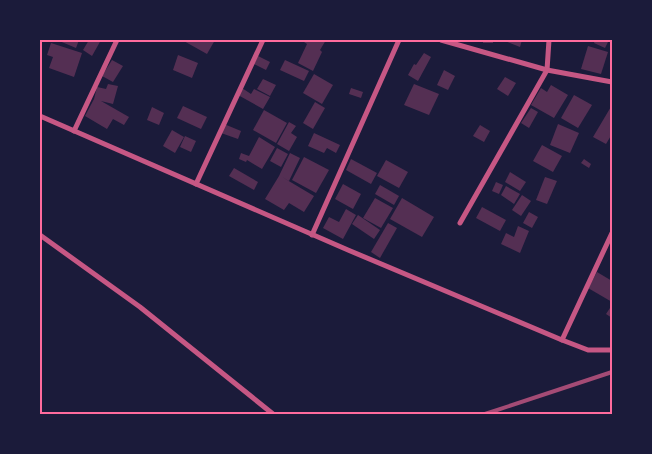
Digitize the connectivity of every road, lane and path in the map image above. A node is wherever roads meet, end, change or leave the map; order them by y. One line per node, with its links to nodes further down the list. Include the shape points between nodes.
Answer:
1 (117, 40): 9 (street)
2 (263, 40): 10 (street)
3 (399, 40): 13 (street)
4 (441, 40): 6 (street)
5 (549, 40): 6 (street)
6 (546, 70): 7 (street); 11 (street)
7 (612, 82)
8 (40, 116): 9 (street)
9 (74, 131): 10 (street)
10 (196, 184): 13 (street)
11 (460, 223)
12 (612, 232): 15 (street)
13 (312, 234): 15 (street)
14 (40, 235): 17 (street, via 140,307)
15 (562, 340): 16 (street, via 588,350)
16 (612, 350)
17 (273, 414)

